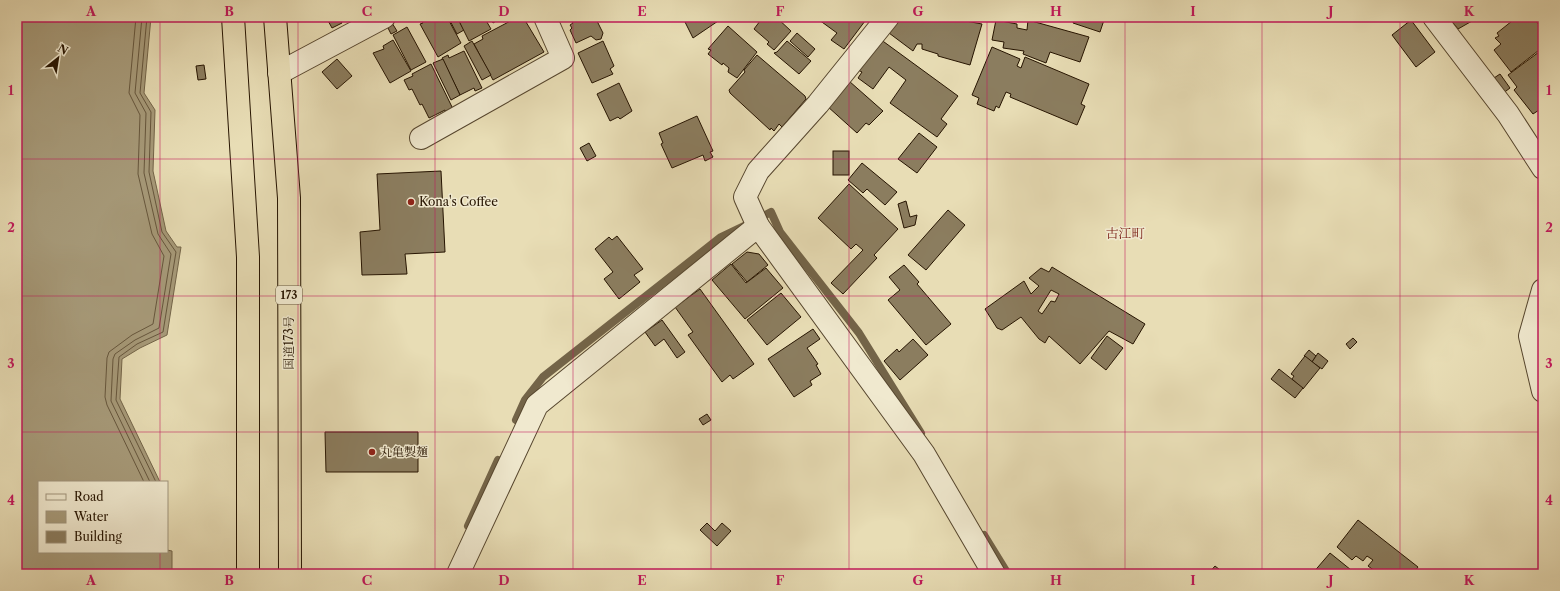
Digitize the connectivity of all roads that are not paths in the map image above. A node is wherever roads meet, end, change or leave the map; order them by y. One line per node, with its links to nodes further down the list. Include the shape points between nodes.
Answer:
1 (233, 17): 13 (highway, via 248,257)
2 (274, 17): 7 (highway, 国道173号 / 173)
3 (384, 17): 7 (street)
4 (545, 17): 8 (street, via 563,58)
5 (888, 17): 10 (street, via 818,104 758,171 745,196)
6 (1434, 17): 9 (street, via 1508,114)
7 (279, 73): 14 (highway, 国道173号 / 173, via 289,198)
8 (421, 138)
9 (1543, 168)
10 (758, 226): 15 (street, via 537,405); 16 (street, via 924,454)
11 (1543, 290): 12 (street, via 1530,336)
12 (1543, 391)
13 (248, 574)
14 (290, 574)
15 (458, 574)
16 (994, 574)

